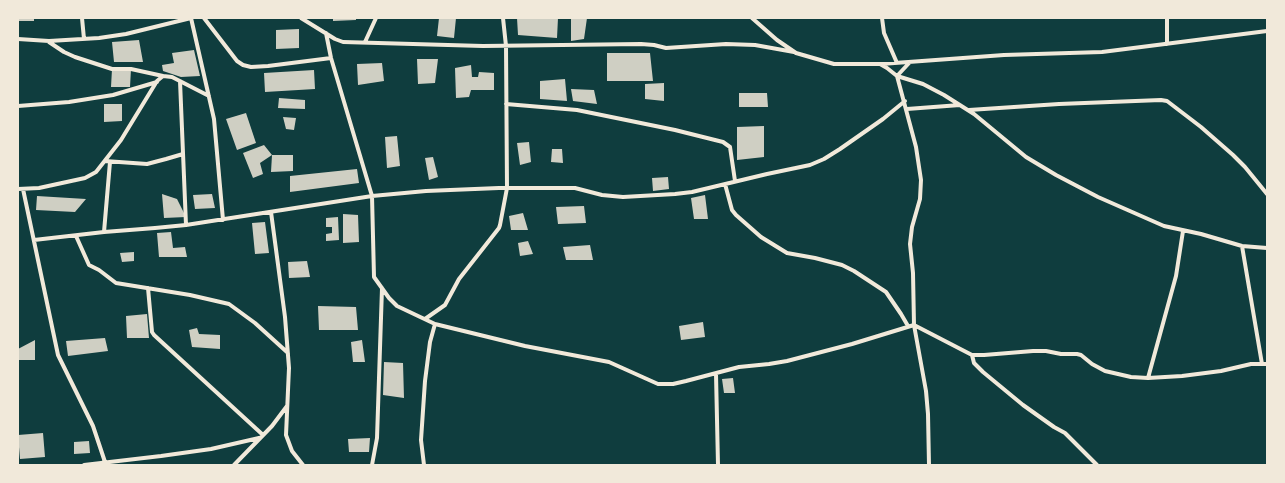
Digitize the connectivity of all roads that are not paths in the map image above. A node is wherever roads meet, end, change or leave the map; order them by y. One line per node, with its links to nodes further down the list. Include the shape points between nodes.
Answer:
1 (82, 18): 13 (street)
2 (191, 18): 13 (street, via 126,34); 27 (street)
3 (204, 18): 19 (street, via 237,61 251,67)
4 (301, 18): 11 (street)
5 (376, 18): 15 (street)
6 (503, 18): 17 (street)
7 (752, 18): 18 (street)
8 (882, 18): 21 (street, via 884,33)
9 (1167, 18): 16 (street)
10 (1267, 31): 16 (street)
11 (326, 33): 15 (street, via 343,42); 19 (street)
12 (18, 39): 14 (street)
13 (84, 39): 14 (street)
14 (49, 41): 23 (street, via 74,57 112,68)
15 (365, 42): 17 (street)
16 (1167, 44): 20 (street, via 1102,52 1004,55)
17 (506, 46): 18 (street, via 641,44 666,48 726,44 760,46); 29 (street)
18 (796, 53): 22 (street, via 834,64)
19 (331, 58): 42 (street)
20 (910, 62): 21 (street); 24 (street)
21 (897, 63): 22 (street)
22 (880, 64): 24 (street)
23 (163, 76): 25 (street); 26 (street)
24 (897, 76): 28 (street); 30 (street, via 923,84)
25 (180, 81): 27 (street); 34 (street)
26 (157, 82): 31 (street, via 113,95); 35 (street)
27 (209, 96): 44 (street, via 214,119)
28 (905, 101): 32 (street); 36 (street, via 824,159 810,165)
29 (506, 104): 36 (street, via 577,110 723,142 730,147); 39 (street)
30 (961, 105): 32 (street); 33 (street)
31 (18, 106)
32 (906, 109): 56 (street, via 921,180 920,199 910,244)
33 (968, 110): 41 (street, via 1167,101 1233,155); 46 (street, via 1026,157 1056,175 1098,197 1157,223)
34 (183, 154): 35 (street, via 147,164); 45 (street)
35 (108, 162): 38 (street, via 85,178 39,188); 47 (street)
36 (735, 181): 37 (street)
37 (725, 184): 39 (street, via 692,192 623,197 575,188); 57 (street, via 732,210 762,237 788,253 842,265 854,271 886,292)
38 (23, 188): 40 (street); 49 (street)
39 (507, 188): 42 (street); 54 (street, via 499,228 463,273 445,305)
40 (18, 189)
41 (1267, 194)
42 (372, 196): 43 (street); 53 (street, via 374,277)
43 (271, 212): 44 (street); 58 (street)
44 (223, 220): 45 (street)
45 (186, 225): 47 (street)
46 (1183, 231): 50 (street); 62 (street, via 1174,286)
47 (104, 232): 48 (street)
48 (76, 236): 49 (street); 52 (street, via 89,265 116,283)
49 (34, 240): 65 (street, via 58,356 93,426)
50 (1242, 246): 51 (street); 60 (street)
51 (1267, 248)
52 (148, 288): 58 (street, via 229,304 260,327); 64 (street, via 154,335)
53 (382, 288): 54 (street, via 397,306); 69 (street, via 376,438)
54 (426, 319): 55 (street)
55 (435, 324): 61 (street, via 525,346 609,362 658,384 673,384); 70 (street, via 425,381 422,440)
56 (914, 325): 57 (street); 59 (street); 72 (street, via 926,391)
57 (908, 326): 61 (street, via 787,361 739,367)
58 (288, 353): 63 (street)
59 (972, 354): 62 (street, via 984,356 1034,351 1077,354 1105,371); 73 (street, via 974,363 983,372 1023,405 1070,437)
60 (1265, 364): 62 (street, via 1251,364 1182,376)
61 (716, 374): 71 (street)
62 (1148, 378)
63 (288, 405): 64 (street); 68 (street, via 287,439 292,451)
64 (261, 437): 65 (street, via 197,451); 67 (street)
65 (105, 462): 66 (street)
66 (84, 465)
67 (234, 465)
68 (303, 465)
69 (372, 465)
70 (424, 465)
71 (718, 465)
72 (929, 465)
73 (1097, 465)

